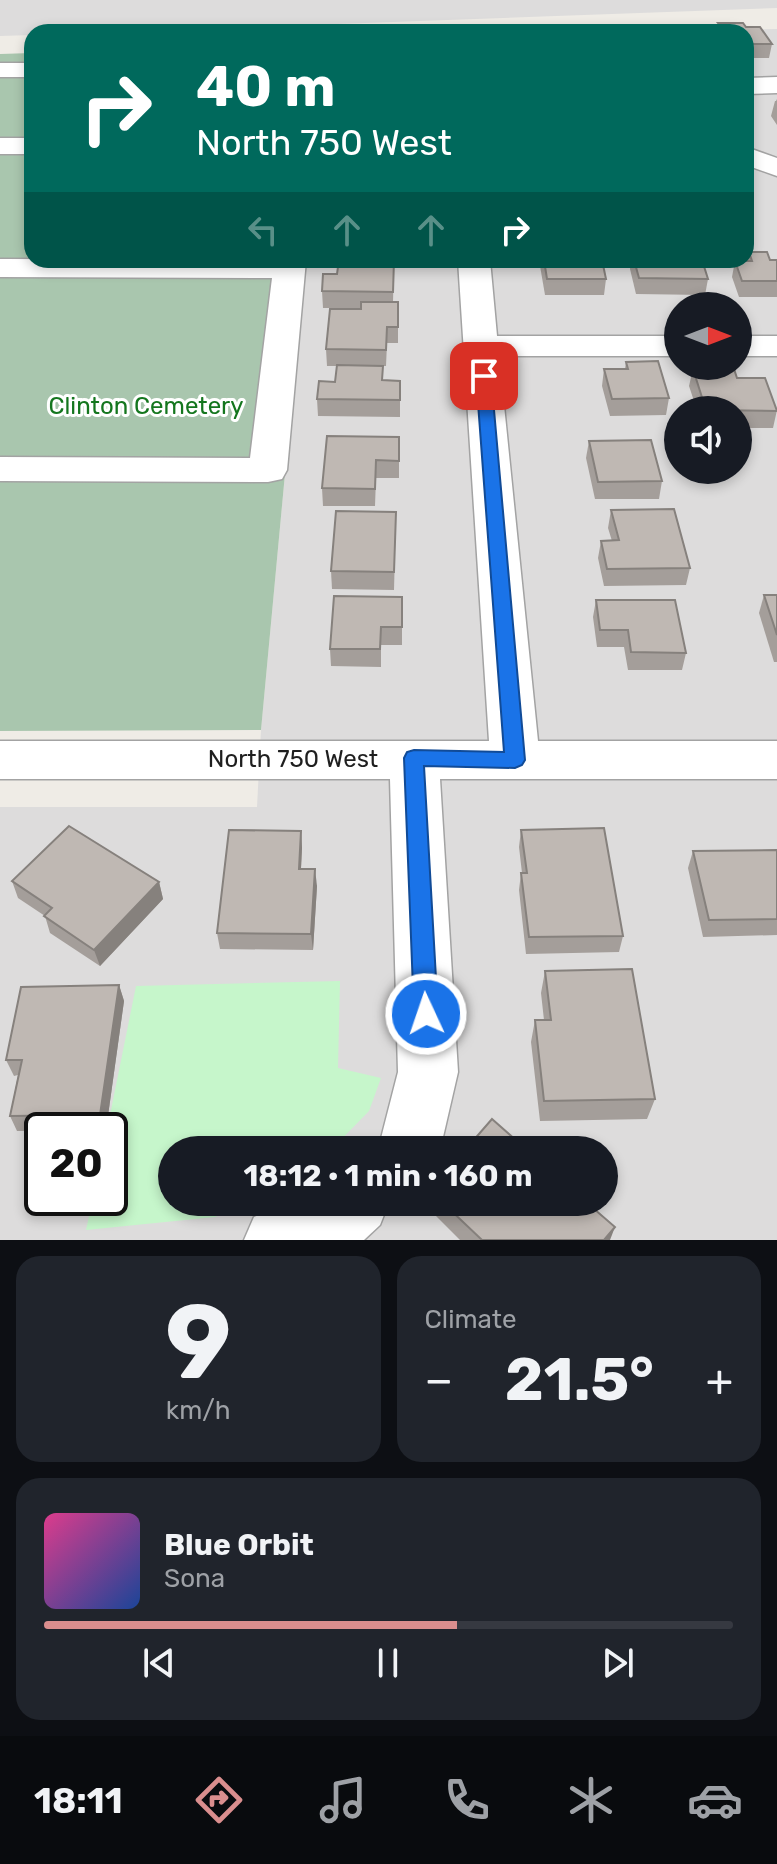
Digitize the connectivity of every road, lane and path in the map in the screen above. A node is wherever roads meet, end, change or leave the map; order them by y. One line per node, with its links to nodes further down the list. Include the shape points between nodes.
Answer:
1 (0, 70): 2 (street)
2 (24, 70)
3 (777, 85): 4 (street)
4 (754, 86)
5 (0, 146): 6 (street)
6 (24, 146)
7 (754, 158): 8 (street)
8 (777, 168)
9 (0, 268): 10 (street)
10 (24, 268)
11 (290, 268): 17 (street, via 268,470)
12 (475, 268): 13 (street)
13 (481, 346): 14 (street); 20 (street)
14 (664, 346)
15 (752, 346): 16 (street)
16 (777, 346)
17 (0, 469)
18 (414, 758): 19 (street, North 750 West); 20 (street, North 750 West); 22 (street, via 428,1072)
19 (0, 760)
20 (515, 760): 21 (street, North 750 West)
21 (777, 760)
22 (412, 1136)
23 (343, 1216): 24 (street)
24 (277, 1240)

